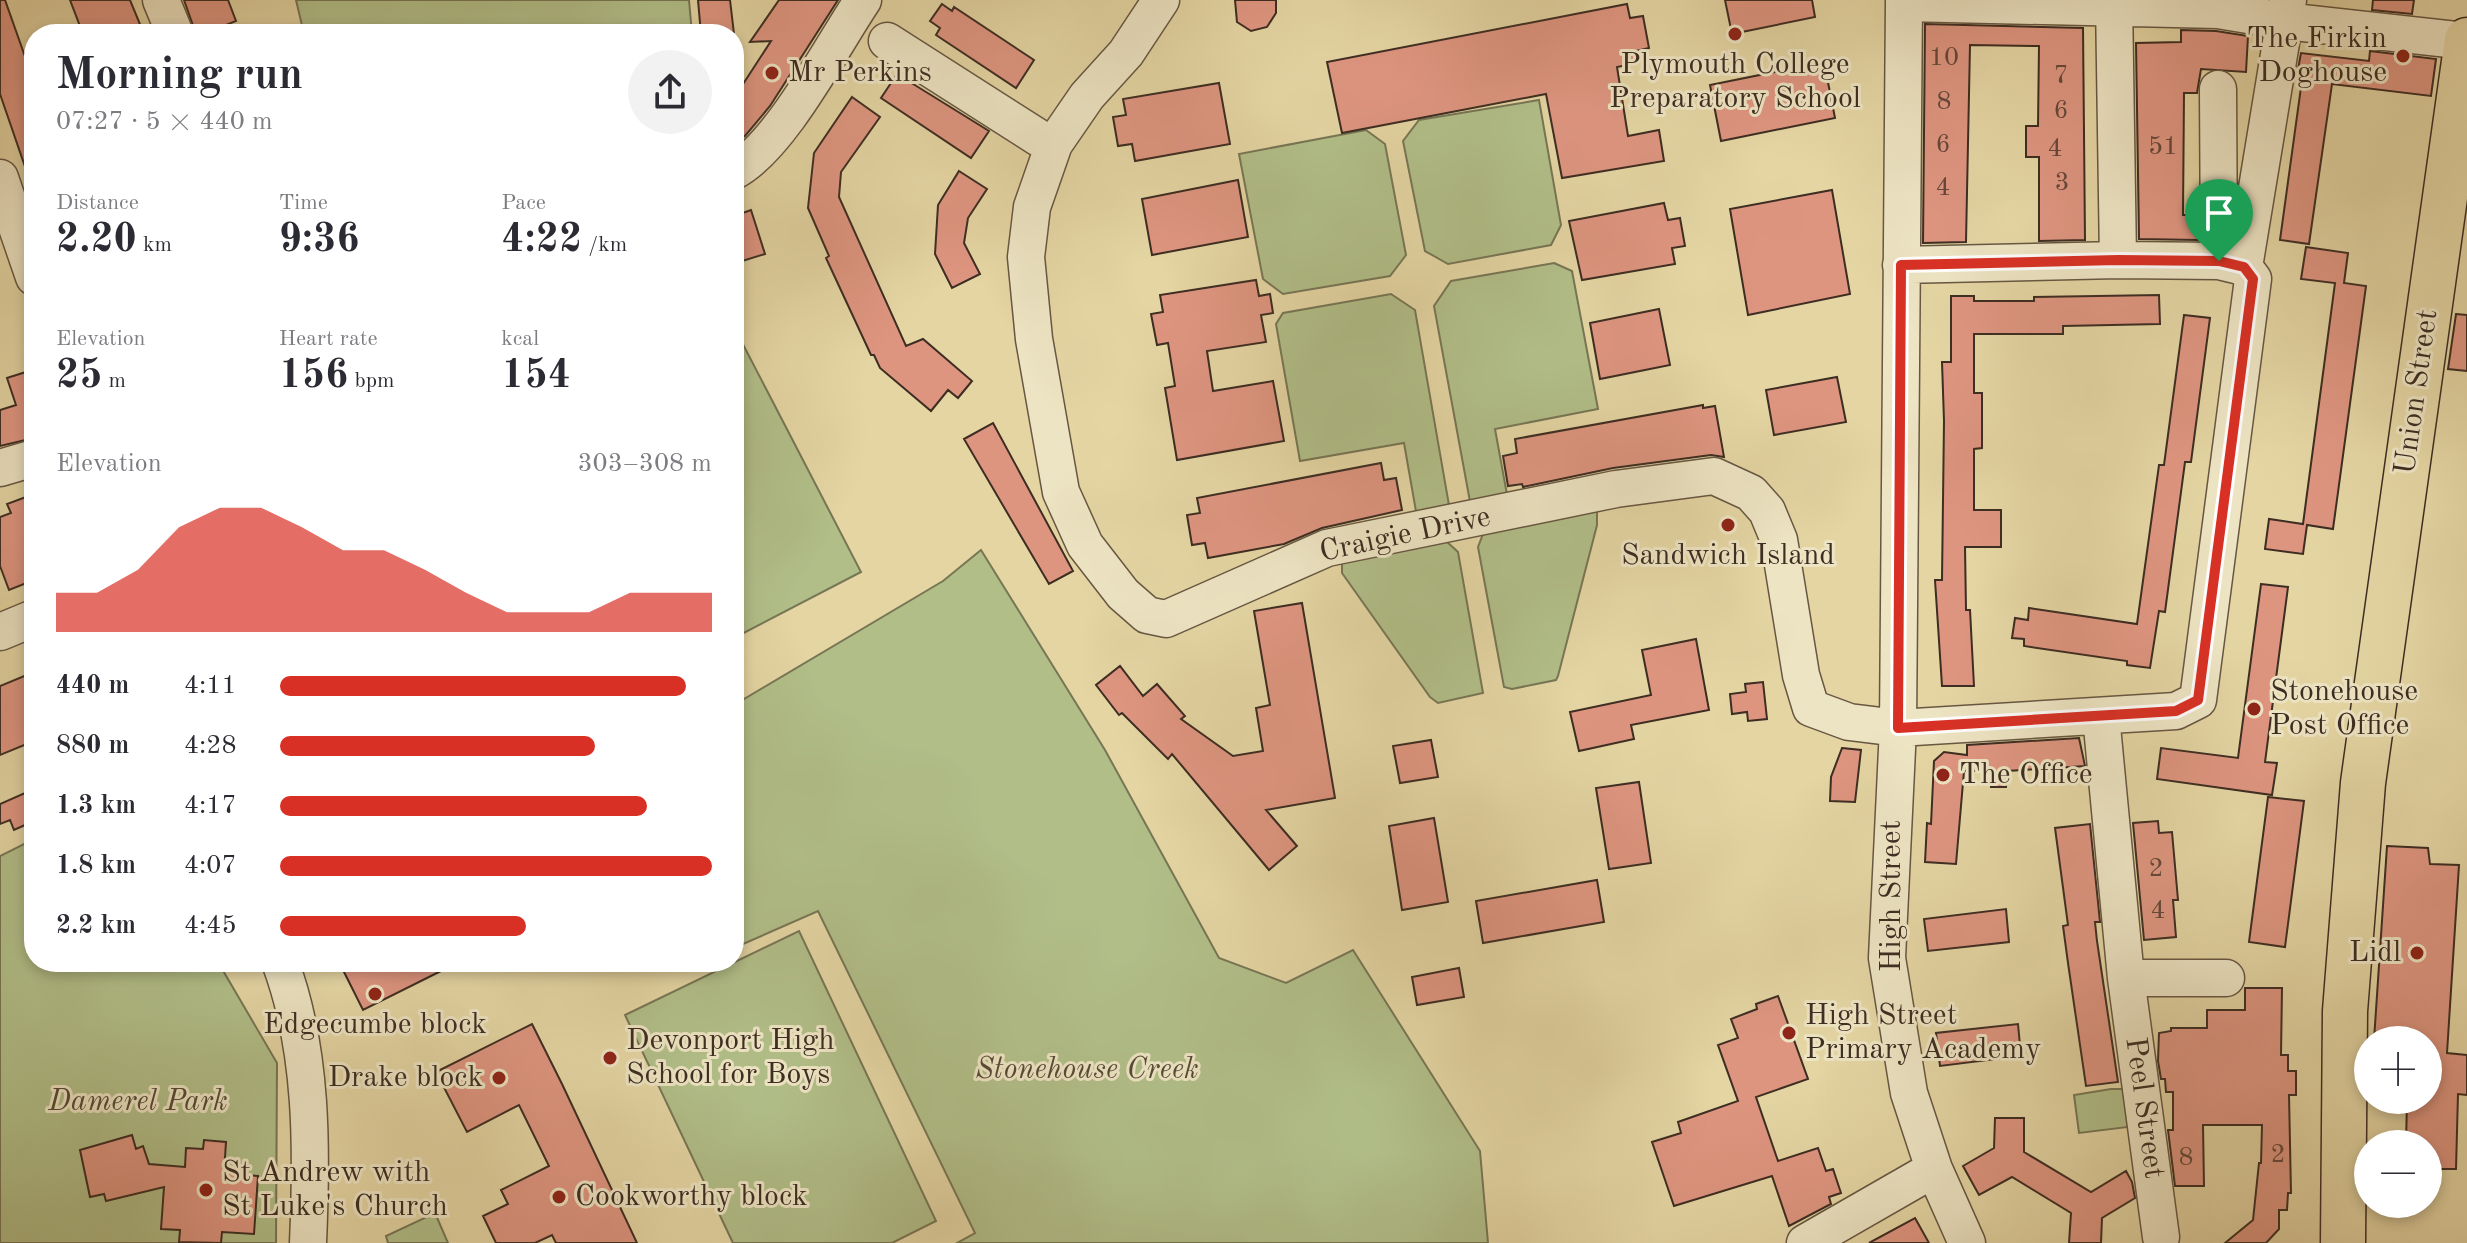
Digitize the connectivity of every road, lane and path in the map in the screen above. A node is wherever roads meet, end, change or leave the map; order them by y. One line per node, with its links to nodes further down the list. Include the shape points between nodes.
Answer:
1 (161, 0): 7 (street)
2 (863, 0): 12 (street, via 779,130)
3 (1904, 1): 5 (street); 17 (street, High Street)
4 (1148, 4): 11 (street, Craigie Drive, via 1126,53)
5 (2114, 4): 6 (street); 15 (street)
6 (2286, 10): 8 (street); 16 (street, via 2275,91)
7 (171, 24)
8 (2467, 40): 32 (main road, Union Street, via 2366,764 2345,1011)
9 (887, 41): 11 (street)
10 (2218, 89): 16 (street)
11 (1054, 144): 23 (street, Craigie Drive, via 1032,207 1026,257 1047,429 1061,492 1085,545 1123,594 1147,615 1166,619 1327,548 1616,489 1714,476 1751,493 1767,511 1779,540 1811,708 1849,722)
12 (744, 164)
13 (0, 178): 14 (street)
14 (24, 248)
15 (2118, 260): 16 (street); 17 (street)
16 (2231, 264): 22 (street, via 2253,279 2198,700 2176,711)
17 (1901, 265): 23 (street, High Street)
18 (24, 461): 19 (street)
19 (0, 468)
20 (24, 622): 21 (street)
21 (0, 632)
22 (2101, 716): 23 (street); 25 (street, Peel Street)
23 (1898, 728): 27 (street, High Street, via 1887,958 1909,1093)
24 (284, 972): 29 (street, via 306,1072)
25 (2126, 978): 26 (street); 28 (street, Peel Street)
26 (2226, 978)
27 (1934, 1169): 30 (street); 31 (street, High Street)
28 (2161, 1237)
29 (308, 1243)
30 (1805, 1243)
31 (1967, 1243)
32 (2343, 1243)

